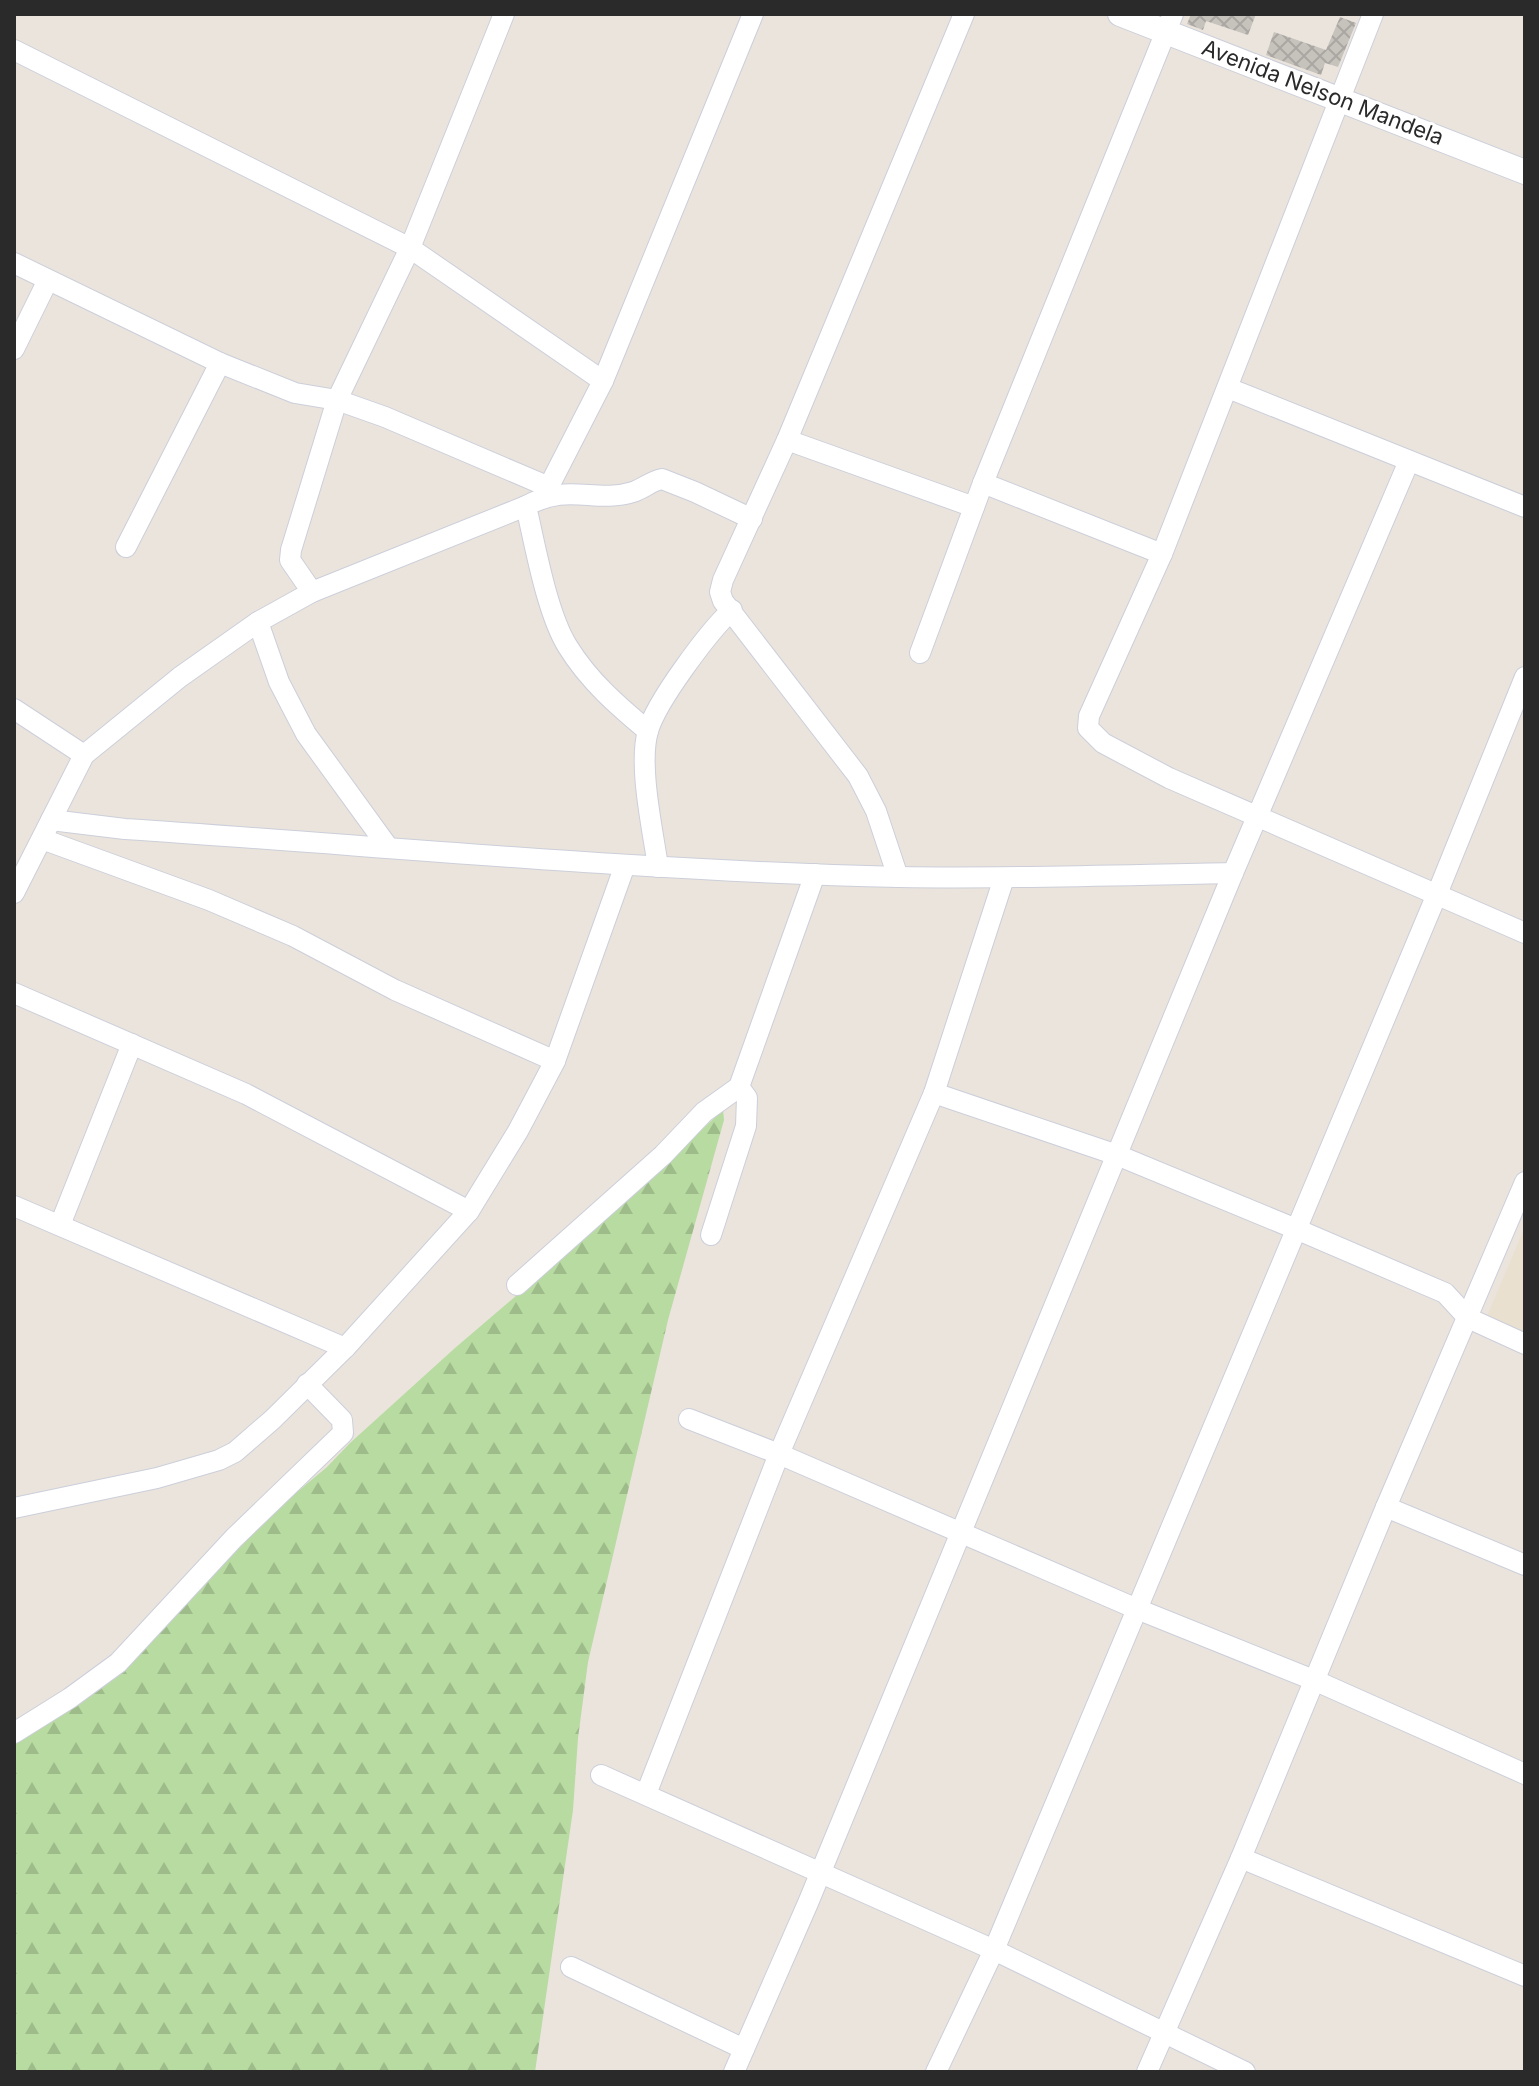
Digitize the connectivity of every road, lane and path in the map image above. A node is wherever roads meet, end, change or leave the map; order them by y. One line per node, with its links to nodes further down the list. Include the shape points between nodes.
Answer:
1 (504, 14): 10 (street)
2 (753, 14): 15 (street)
3 (964, 14): 18 (street)
4 (1120, 14): 6 (street, Avenida Nelson Mandela)
5 (1373, 14): 8 (street)
6 (1170, 23): 8 (street, Avenida Nelson Mandela); 20 (street)
7 (14, 50): 10 (street)
8 (1341, 98): 9 (street, Avenida Nelson Mandela); 16 (street)
9 (1525, 172)
10 (410, 248): 15 (street); 17 (street)
11 (14, 263): 12 (street)
12 (48, 280): 13 (street); 14 (street)
13 (14, 349)
14 (220, 363): 17 (street, via 295,393); 26 (street)
15 (603, 381): 21 (street)
16 (1228, 388): 19 (street); 27 (street)
17 (337, 400): 21 (street); 28 (street, via 291,550 290,560)
18 (787, 440): 23 (street); 25 (street)
19 (1409, 461): 24 (street); 36 (street)
20 (983, 483): 23 (street); 27 (street)
21 (546, 491): 22 (street); 25 (street, via 615,494 662,479)
22 (526, 506): 28 (street); 34 (street, via 542,576 567,646 606,697)
23 (974, 507): 31 (street)
24 (1525, 507)
25 (752, 519): 29 (street, via 720,592)
26 (126, 547)
27 (1162, 554): 36 (street, via 1088,728 1103,743 1156,771)
28 (312, 592): 30 (street)
29 (732, 610): 34 (street, via 713,628); 44 (street, via 858,776)
30 (258, 622): 35 (street); 39 (street, via 297,718)
31 (920, 653)
32 (1525, 677): 47 (street)
33 (14, 709): 35 (street)
34 (648, 731): 41 (street, via 645,775)
35 (84, 755): 37 (street)
36 (1258, 816): 42 (street); 47 (street)
37 (51, 820): 38 (street); 39 (street)
38 (42, 839): 46 (street); 51 (street, via 293,936 395,990)
39 (388, 847): 40 (street)
40 (625, 865): 41 (street); 51 (street)
41 (658, 867): 43 (street)
42 (1233, 873): 45 (street); 54 (street)
43 (815, 874): 44 (street); 52 (street)
44 (898, 877): 45 (street)
45 (1004, 878): 53 (street)
46 (14, 893)
47 (1437, 894): 48 (street); 59 (street)
48 (1525, 933)
49 (14, 993): 50 (street)
50 (132, 1044): 57 (street, via 246,1094); 58 (street)
51 (555, 1061): 57 (street)
52 (739, 1087): 60 (street, via 747,1098 746,1126); 61 (street, via 704,1112)
53 (934, 1093): 54 (street); 67 (street)
54 (1117, 1155): 59 (street); 70 (street)
55 (1525, 1182): 62 (street)
56 (14, 1206): 58 (street)
57 (469, 1211): 64 (street)
58 (60, 1225): 64 (street)
59 (1296, 1229): 62 (street, via 1445,1293); 72 (street)
60 (711, 1235)
61 (517, 1285)
62 (1468, 1318): 63 (street); 68 (street)
63 (1525, 1344)
64 (345, 1348): 65 (street)
65 (307, 1384): 69 (street, via 235,1452 219,1460); 74 (street, via 342,1420 343,1433 234,1538 118,1663)
66 (689, 1419): 67 (street)
67 (779, 1454): 70 (street); 77 (street)
68 (1386, 1507): 71 (street); 73 (street)
69 (14, 1508)
70 (960, 1532): 72 (street); 79 (street)
71 (1525, 1565)
72 (1137, 1609): 73 (street); 80 (street)
73 (1316, 1681): 75 (street); 78 (street)
74 (14, 1733)
75 (1525, 1774)
76 (601, 1775): 77 (street)
77 (646, 1794): 79 (street)
78 (1241, 1858): 82 (street); 83 (street)
79 (820, 1874): 80 (street); 84 (street)
80 (994, 1950): 83 (street); 86 (street)
81 (571, 1967): 84 (street)
82 (1525, 1976)
83 (1165, 2034): 87 (street); 88 (street)
84 (744, 2049): 85 (street)
85 (734, 2072)
86 (936, 2072)
87 (1147, 2072)
88 (1245, 2072)

